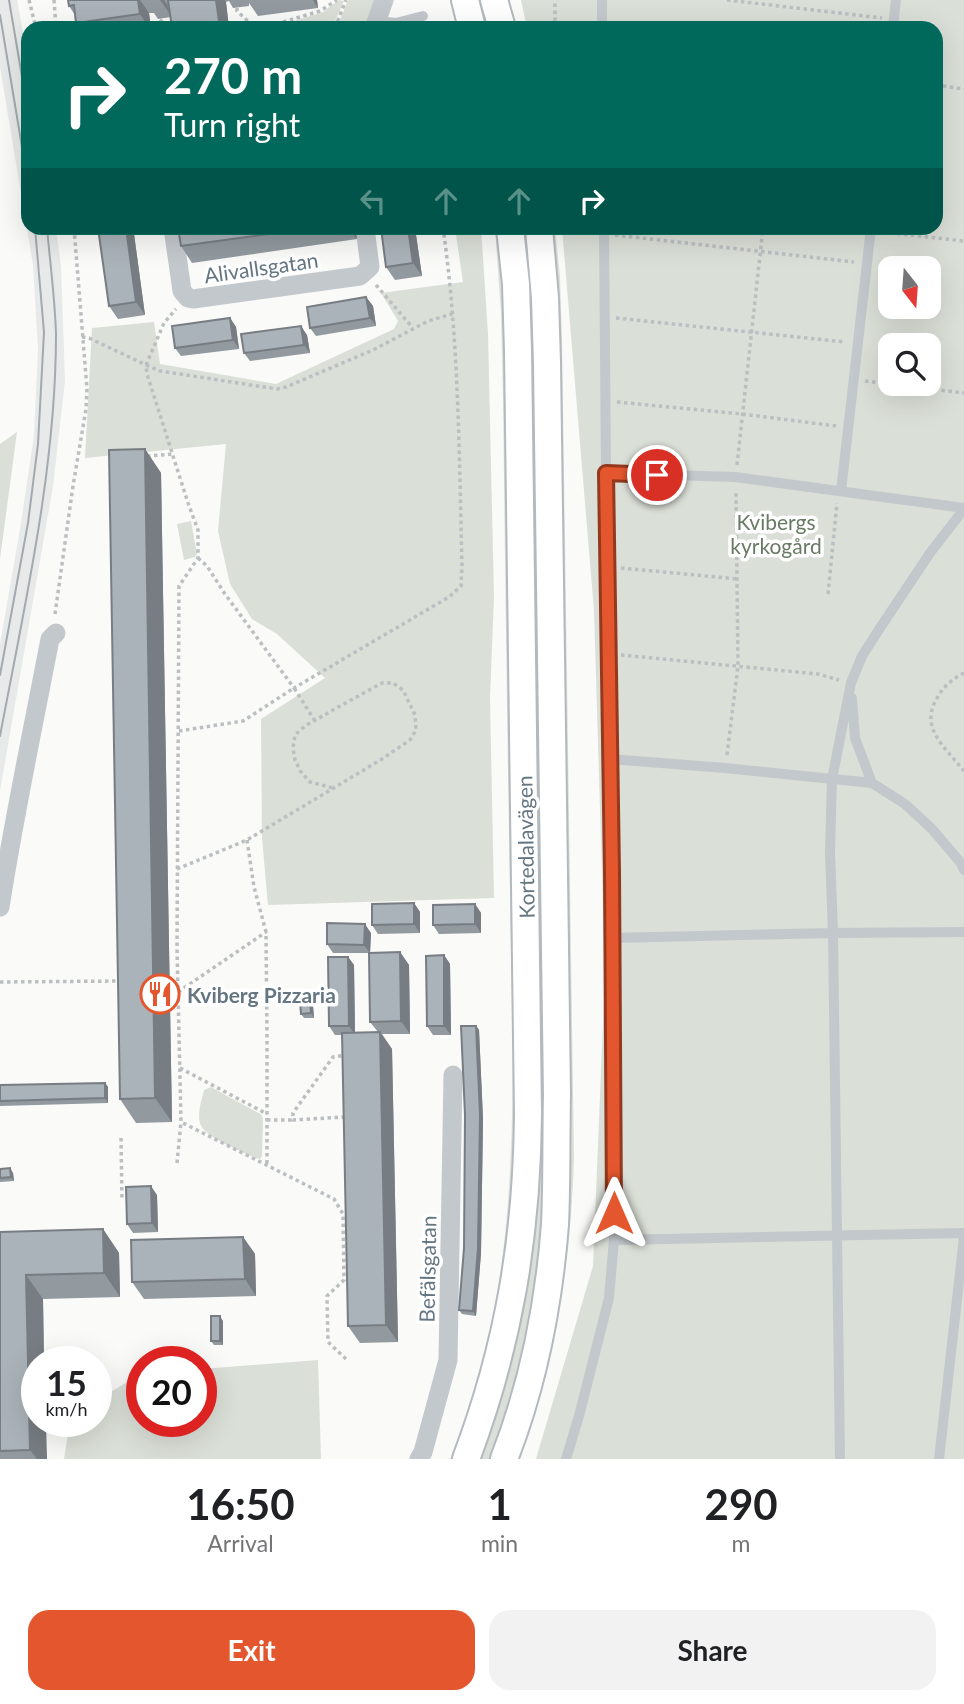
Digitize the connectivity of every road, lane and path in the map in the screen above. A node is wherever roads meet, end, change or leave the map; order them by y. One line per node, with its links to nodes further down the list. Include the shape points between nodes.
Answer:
1 (29, 0): 16 (path)
2 (54, 0): 17 (path)
3 (337, 0): 20 (path)
4 (346, 0): 21 (path)
5 (384, 0): 22 (street)
6 (465, 0): 24 (main road)
7 (494, 0): 25 (main road)
8 (555, 0): 26 (path)
9 (602, 0): 27 (lane)
10 (727, 0): 12 (path)
11 (896, 0): 29 (lane)
12 (774, 2): 28 (path)
13 (237, 8): 19 (path)
14 (423, 16): 23 (lane)
15 (163, 18): 18 (path)
16 (34, 21)
17 (56, 21)
18 (161, 21)
19 (245, 21)
20 (294, 21)
21 (338, 21)
22 (377, 21)
23 (404, 21)
24 (470, 21)
25 (500, 21)
26 (555, 21)
27 (602, 21)
28 (878, 21)
29 (894, 21)
30 (943, 86): 31 (path)
31 (964, 89)
32 (75, 235): 52 (path)
33 (174, 235): 47 (street, Alivallsgatan, via 182,291)
34 (366, 235): 47 (street, Alivallsgatan, via 370,267 360,276)
35 (444, 235): 48 (path)
36 (511, 235): 111 (main road, Kortedalavägen, via 518,350 527,1161 521,1242 505,1333)
37 (540, 235): 112 (main road, Kortedalavägen, via 547,342 556,1192 539,1336)
38 (604, 235): 49 (lane)
39 (635, 235): 44 (path)
40 (762, 235): 44 (path)
41 (870, 235): 45 (lane)
42 (918, 235): 43 (path)
43 (964, 241)
44 (761, 251): 45 (path); 51 (path)
45 (867, 263): 53 (lane)
46 (376, 285): 50 (path)
47 (188, 298): 54 (path, via 164,323)
48 (452, 314): 50 (path); 75 (path, via 461,586)
49 (605, 317): 51 (path); 57 (lane)
50 (412, 327): 54 (path, via 373,350 277,389)
51 (751, 332): 53 (path); 58 (path)
52 (82, 337): 54 (path); 70 (path, via 86,409 54,618)
53 (858, 344): 55 (lane)
54 (146, 365): 60 (path)
55 (854, 380): 56 (path); 59 (lane)
56 (964, 393)
57 (606, 401): 58 (path); 62 (lane)
58 (742, 414): 59 (path); 63 (path)
59 (848, 428): 64 (lane)
60 (173, 454): 61 (path); 66 (path, via 198,530)
61 (135, 456)
62 (606, 473): 63 (lane); 67 (lane)
63 (736, 477): 64 (lane); 68 (path)
64 (841, 491): 65 (lane); 69 (path)
65 (964, 508): 74 (lane, via 874,637)
66 (198, 558): 75 (path); 77 (path, via 179,586)
67 (608, 567): 68 (path); 71 (lane)
68 (737, 579): 72 (path)
69 (828, 594)
70 (56, 633): 87 (street, via 50,639)
71 (609, 654): 72 (path); 78 (lane)
72 (738, 666): 74 (path, via 818,674); 79 (path)
73 (964, 673): 80 (path, via 941,691 932,706 930,723)
74 (851, 683): 81 (lane); 82 (lane, via 855,738)
75 (293, 688): 76 (path); 77 (path, via 243,721)
76 (315, 720): 83 (path, via 295,735 295,760 310,782); 83 (path, via 382,683 403,690 415,715 416,730 410,740)
77 (179, 731): 85 (path)
78 (610, 759): 79 (lane); 91 (lane)
79 (725, 768): 81 (lane)
80 (964, 771)
81 (832, 779): 82 (lane); 90 (lane)
82 (872, 783): 86 (lane, via 932,828)
83 (332, 788): 84 (path)
84 (247, 840): 85 (path); 88 (path)
85 (177, 869): 94 (path)
86 (964, 870)
87 (0, 907)
88 (266, 932): 94 (path); 98 (path)
89 (964, 932): 90 (lane)
90 (833, 933): 91 (lane); 107 (lane)
91 (612, 938): 108 (lane)
92 (130, 981): 93 (path)
93 (0, 982)
94 (177, 993): 96 (path)
95 (346, 1055): 100 (path, via 333,1057 293,1113)
96 (178, 1067): 98 (path); 101 (path)
97 (453, 1074): 110 (street, Befälsgatan, via 448,1360)
98 (267, 1117): 100 (path); 104 (path)
99 (346, 1117): 100 (path)
100 (293, 1120)
101 (181, 1122): 103 (path); 104 (path)
102 (121, 1138): 105 (path)
103 (177, 1163)
104 (267, 1165): 109 (path, via 334,1199 343,1214 344,1280 327,1296 327,1308 328,1342)
105 (122, 1200)
106 (964, 1235): 107 (lane); 115 (lane)
107 (837, 1236): 108 (lane); 114 (lane)
108 (614, 1240): 113 (lane, via 609,1298)
109 (346, 1359)
110 (419, 1459)
111 (466, 1459)
112 (504, 1459)
113 (566, 1459)
114 (840, 1459)
115 (939, 1459)

